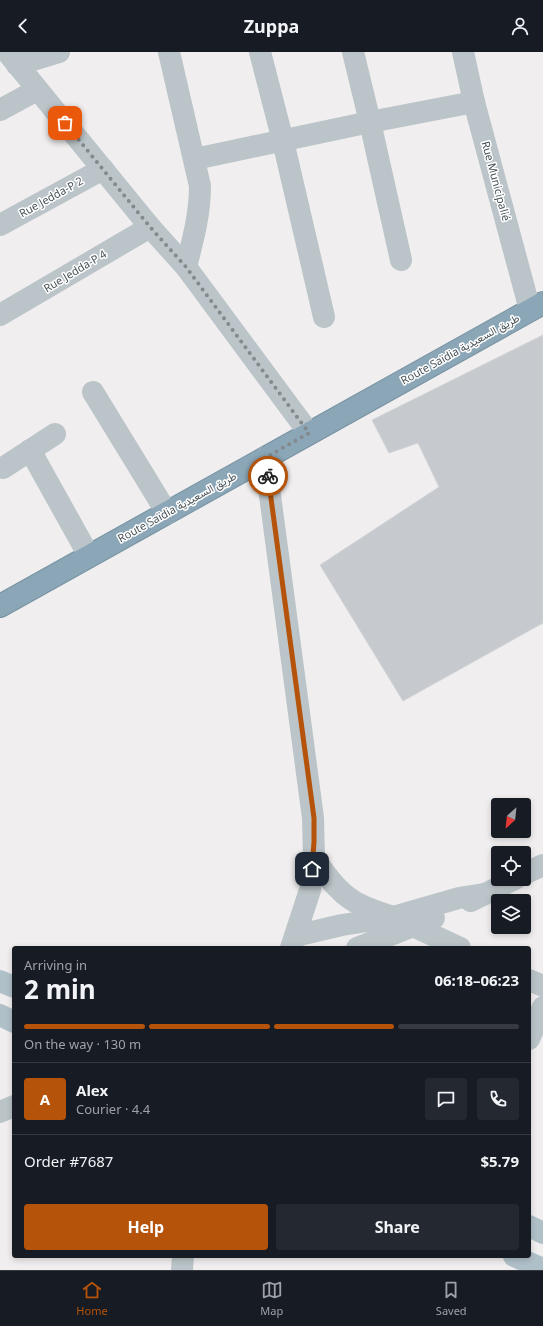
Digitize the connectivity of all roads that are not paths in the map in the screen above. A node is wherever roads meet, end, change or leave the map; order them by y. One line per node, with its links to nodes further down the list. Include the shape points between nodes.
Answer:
1 (59, 52): 6 (street)
2 (169, 52): 12 (street)
3 (260, 52): 11 (street)
4 (353, 52): 10 (street)
5 (463, 52): 8 (street, Rue Municipalié)
6 (12, 58): 7 (street)
7 (37, 90): 9 (street); 13 (street)
8 (474, 102): 10 (street); 18 (street, Rue Municipalié)
9 (0, 110)
10 (370, 122): 11 (street); 16 (street)
11 (283, 141): 12 (street); 20 (street)
12 (195, 159): 17 (street, via 200,202)
13 (103, 168): 14 (street, Rue Jedda-P 2); 15 (street)
14 (0, 225)
15 (150, 227): 17 (street); 19 (street, Rue Jedda-P 4)
16 (401, 260)
17 (186, 267): 22 (street)
18 (537, 307): 22 (highway, Route Saïdia طريق السعيدية)
19 (0, 315)
20 (324, 317)
21 (93, 392): 27 (street)
22 (309, 433): 25 (highway, Route Saïdia طريق السعيدية)
23 (55, 434): 24 (street)
24 (30, 450): 26 (street); 28 (street)
25 (265, 458): 27 (highway, Route Saïdia طريق السعيدية); 30 (street, via 314,818)
26 (2, 468)
27 (167, 513): 28 (highway, Route Saïdia طريق السعيدية)
28 (89, 556): 29 (highway, Route Saïdia طريق السعيدية)
29 (0, 606)
30 (314, 858): 35 (street, via 345,895 362,906); 37 (street, via 310,890)
31 (543, 865): 32 (street)
32 (531, 871)
33 (501, 886): 34 (street)
34 (484, 894): 35 (street, via 459,898); 36 (street)
35 (393, 917): 37 (street, via 342,925)
36 (413, 926): 38 (street); 39 (street)
37 (293, 942)
38 (362, 946)
39 (453, 946)
40 (0, 981): 42 (main road)
41 (531, 981): 43 (street)
42 (12, 986)
43 (543, 986)
44 (543, 1007): 47 (street)
45 (0, 1015): 46 (main road)
46 (12, 1021)
47 (531, 1034)
48 (12, 1107): 49 (street)
49 (0, 1112)
50 (531, 1227): 51 (main road)
51 (543, 1233)
52 (183, 1258): 55 (street)
53 (518, 1258): 54 (main road)
54 (543, 1269)
55 (182, 1270)

